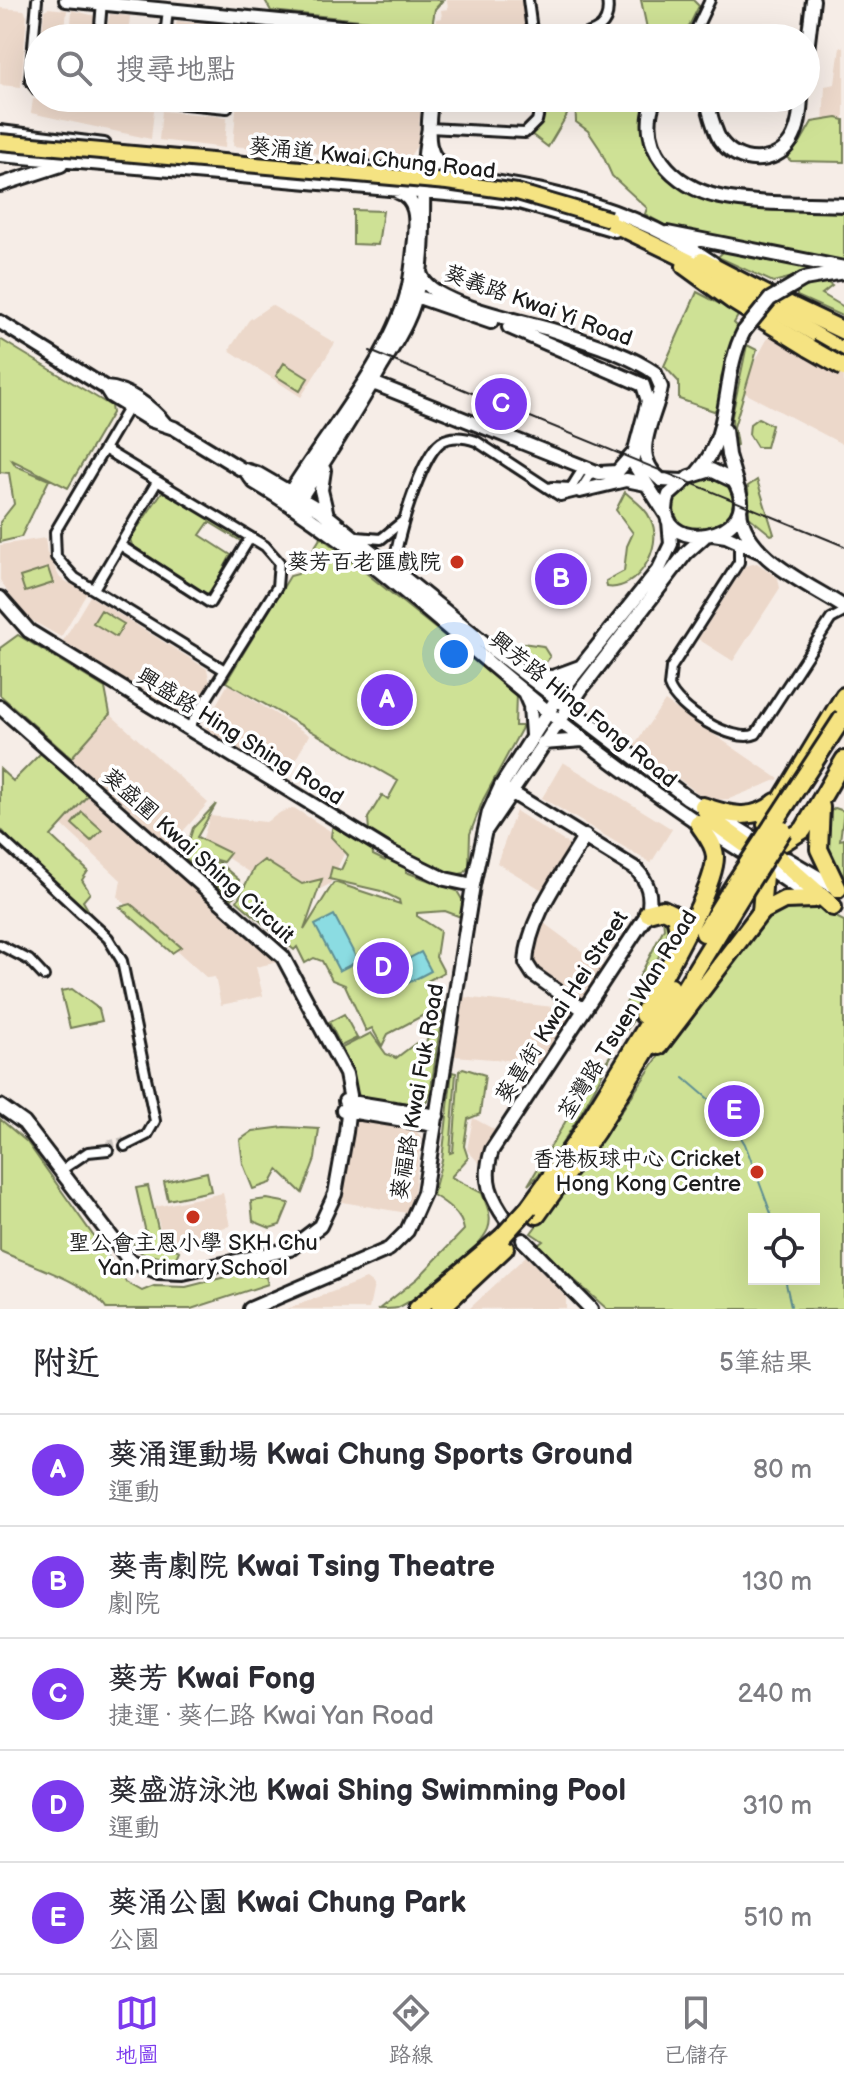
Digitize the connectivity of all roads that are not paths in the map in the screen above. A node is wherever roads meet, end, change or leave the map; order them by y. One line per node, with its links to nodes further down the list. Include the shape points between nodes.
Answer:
1 (37, 0): 9 (street)
2 (66, 0): 7 (main road)
3 (528, 0): 13 (street)
4 (607, 0): 14 (street)
5 (710, 0): 15 (street)
6 (813, 0): 16 (main road)
7 (102, 2): 8 (main road); 10 (street)
8 (168, 9): 11 (street); 12 (main road)
9 (35, 24)
10 (100, 24)
11 (166, 24)
12 (313, 24)
13 (531, 24)
14 (604, 24)
15 (699, 24)
16 (810, 24)
17 (430, 112): 22 (main road)
18 (539, 112): 22 (street, via 525,133)
19 (651, 112): 35 (main road, via 650,142 660,161 685,182 717,197)
20 (711, 112): 21 (main road, via 722,143 753,159 769,158 787,147)
21 (799, 112)
22 (429, 128): 25 (main road); 30 (main road, via 434,161)
23 (0, 132): 28 (main road, 葵涌道 Kwai Chung Road, via 116,148)
24 (0, 145): 36 (main road, 葵涌道 Kwai Chung Road, bridge, via 447,182 533,195)
25 (425, 146): 28 (main road, via 415,160); 29 (main road)
26 (0, 155): 27 (main road, 葵涌道 Kwai Chung Road)
27 (79, 162): 31 (main road, via 40,169); 32 (main road, 葵涌道 Kwai Chung Road)
28 (390, 170): 29 (main road, 葵涌道 Kwai Chung Road)
29 (423, 172): 30 (main road, 葵涌道 Kwai Chung Road); 33 (main road)
30 (452, 174): 38 (main road, 葵涌道 Kwai Chung Road, via 577,198)
31 (0, 185)
32 (395, 191): 33 (main road, 葵涌道 Kwai Chung Road); 44 (main road, via 409,199 416,219)
33 (425, 193): 34 (main road, 葵涌道 Kwai Chung Road); 37 (main road)
34 (462, 195): 37 (main road, via 434,203); 40 (main road, 葵涌道 Kwai Chung Road, via 519,202 580,218)
35 (844, 205)
36 (608, 220): 39 (main road, 葵涌道 Kwai Chung Road); 43 (main road, 葵涌道 Kwai Chung Road)
37 (424, 223): 42 (main road)
38 (667, 233): 39 (main road, 葵涌道 Kwai Chung Road); 41 (main road)
39 (715, 264): 45 (main road, 葵涌道 Kwai Chung Road)
40 (685, 266): 43 (main road, 葵涌道 Kwai Chung Road); 52 (highway, bridge)
41 (844, 270): 56 (main road, bridge, via 804,279 770,299 744,331 731,364)
42 (420, 271): 44 (main road); 48 (main road, 葵義路 Kwai Yi Road, via 424,283 448,297)
43 (722, 281): 51 (main road, 葵涌道 Kwai Chung Road)
44 (412, 295): 50 (main road, 葵義路 Kwai Yi Road); 53 (main road, via 404,332); 54 (main road)
45 (781, 301): 47 (highway); 49 (main road, 葵涌道 Kwai Chung Road)
46 (0, 322): 55 (main road, 興芳路 Hing Fong Road)
47 (844, 331)
48 (566, 336): 50 (main road, via 558,338); 62 (main road, 葵義路 Kwai Yi Road, via 650,369 658,377 660,393 645,436 647,459 661,480)
49 (844, 340)
50 (561, 349): 58 (main road, 葵義路 Kwai Yi Road, via 646,389 648,401)
51 (844, 351)
52 (844, 368)
53 (375, 382): 54 (main road); 59 (main road); 60 (main road)
54 (359, 386): 68 (main road)
55 (131, 403): 57 (street); 68 (main road, 興芳路 Hing Fong Road, via 155,412 165,424 254,482)
56 (725, 410): 61 (main road, via 715,451); 65 (main road, via 728,455)
57 (104, 449): 63 (street); 80 (street, via 55,532 56,557)
58 (632, 455): 60 (main road, via 617,472); 67 (main road, via 635,469)
59 (330, 457): 68 (main road); 71 (main road, via 321,490)
60 (588, 469): 64 (street, via 571,488); 66 (street)
61 (696, 474): 62 (main road); 65 (main road, via 722,472)
62 (683, 481): 72 (main road, via 669,495)
63 (157, 482): 75 (street); 77 (street)
64 (544, 484): 66 (street, via 560,496); 70 (street, via 476,441 452,438 431,452)
65 (739, 490): 69 (main road)
66 (580, 491): 67 (main road, via 632,480)
67 (655, 491): 72 (main road)
68 (292, 500): 71 (main road, 興芳路 Hing Fong Road); 86 (main road, 興芳路 Hing Fong Road)
69 (740, 510): 74 (main road, via 727,527); 78 (main road, via 742,529)
70 (408, 513): 73 (street, via 395,532 381,539 361,539); 79 (street)
71 (328, 517): 73 (main road, 興芳路 Hing Fong Road)
72 (668, 518): 74 (main road, via 685,534); 83 (main road, 葵福路 Kwai Fuk Road, via 671,544 659,569)
73 (345, 530): 79 (main road, 興芳路 Hing Fong Road)
74 (709, 535): 76 (main road); 90 (main road, 葵福路 Kwai Fuk Road, via 686,553)
75 (250, 538): 77 (street, via 210,603); 84 (street, via 273,552 281,570 277,587)
76 (739, 543): 78 (main road); 82 (street, via 739,562 671,668 669,686 680,703 733,736 749,738 831,619)
77 (120, 545): 80 (street)
78 (762, 552): 82 (main road)
79 (394, 569): 85 (main road, 興芳路 Hing Fong Road)
80 (94, 589): 84 (street)
81 (0, 598): 94 (main road, 興盛路 Hing Shing Road, via 29,631)
82 (844, 610)
83 (580, 667): 85 (main road, via 553,677); 88 (main road, 葵福路 Kwai Fuk Road)
84 (223, 669): 94 (street)
85 (529, 676): 88 (main road, 興芳路 Hing Fong Road)
86 (524, 691): 91 (main road, 興芳路 Hing Fong Road); 96 (main road)
87 (844, 696): 101 (highway)
88 (557, 698): 90 (main road, 興芳路 Hing Fong Road); 91 (main road, 葵福路 Kwai Fuk Road)
89 (0, 707): 126 (main road, 葵盛圍 Kwai Shing Circuit, via 283,957 346,1074)
90 (569, 707): 93 (main road, 葵福路 Kwai Fuk Road); 102 (main road, 興芳路 Hing Fong Road)
91 (549, 711): 93 (main road, 興芳路 Hing Fong Road); 96 (main road, 葵福路 Kwai Fuk Road)
92 (844, 716): 114 (highway, 荃灣路 Tsuen Wan Road, bridge)
93 (560, 720): 96 (main road, 葵福路 Kwai Fuk Road); 97 (main road, 興芳路 Hing Fong Road)
94 (188, 729): 111 (main road, 興盛路 Hing Shing Road, via 390,852 445,879)
95 (844, 734): 114 (highway, 荃灣路 Tsuen Wan Road, bridge)
96 (538, 739): 97 (main road); 99 (main road, 葵福路 Kwai Fuk Road)
97 (583, 740): 103 (main road, 興芳路 Hing Fong Road)
98 (844, 760): 100 (highway)
99 (506, 789): 104 (main road, 葵喜街 Kwai Hei Street); 111 (main road, 葵福路 Kwai Fuk Road, via 489,812)
100 (823, 799): 108 (highway); 112 (highway, via 819,849)
101 (778, 800): 102 (highway, via 739,816); 107 (highway)
102 (703, 806): 107 (highway, via 713,821)
103 (698, 823): 106 (main road, 興芳路 Hing Fong Road); 115 (highway, via 715,856)
104 (585, 836): 118 (main road, 葵喜街 Kwai Hei Street, via 644,877); 122 (main road, via 541,912 526,963 533,974)
105 (0, 838): 128 (street, via 116,948 155,1114 147,1135)
106 (729, 843): 107 (highway)
107 (754, 844)
108 (775, 860): 109 (highway); 113 (main road); 116 (highway); 117 (highway)
109 (803, 868): 112 (main road)
110 (738, 871): 115 (highway, via 714,885)
111 (473, 885): 127 (main road, 葵福路 Kwai Fuk Road)
112 (841, 891)
113 (814, 899): 116 (main road); 117 (highway, via 784,900)
114 (730, 902): 123 (highway, 荃灣路 Tsuen Wan Road); 124 (highway, 荃灣路 Tsuen Wan Road)
115 (699, 903): 119 (highway)
116 (838, 910)
117 (761, 912): 124 (highway)
118 (648, 913): 119 (highway, via 663,909 675,915); 122 (main road, 葵喜街 Kwai Hei Street)
119 (680, 940): 123 (highway)
120 (0, 945): 121 (street, via 29,960)
121 (44, 976)
122 (584, 1010): 132 (main road, 葵喜街 Kwai Hei Street, via 492,1150 488,1189)
123 (625, 1057): 131 (highway, 荃灣路 Tsuen Wan Road)
124 (633, 1073): 131 (highway, 荃灣路 Tsuen Wan Road, via 567,1175)
125 (0, 1106): 130 (main road, 葵盛圍 Kwai Shing Circuit, via 24,1123)
126 (346, 1106): 127 (main road); 130 (main road, 葵盛圍 Kwai Shing Circuit, via 333,1202 311,1235 290,1249 183,1273 158,1272 129,1260)
127 (436, 1120): 134 (main road, 葵福路 Kwai Fuk Road, via 419,1208 394,1245)
128 (126, 1143)
129 (106, 1148): 130 (street, via 81,1155)
130 (60, 1171)
131 (533, 1211): 132 (highway, 荃灣路 Tsuen Wan Road, bridge)
132 (511, 1236): 133 (main road, 葵喜街 Kwai Hei Street); 135 (highway, 荃灣路 Tsuen Wan Road); 136 (highway, 荃灣路 Tsuen Wan Road)
133 (584, 1307)
134 (250, 1309)
135 (417, 1309)
136 (440, 1309)

